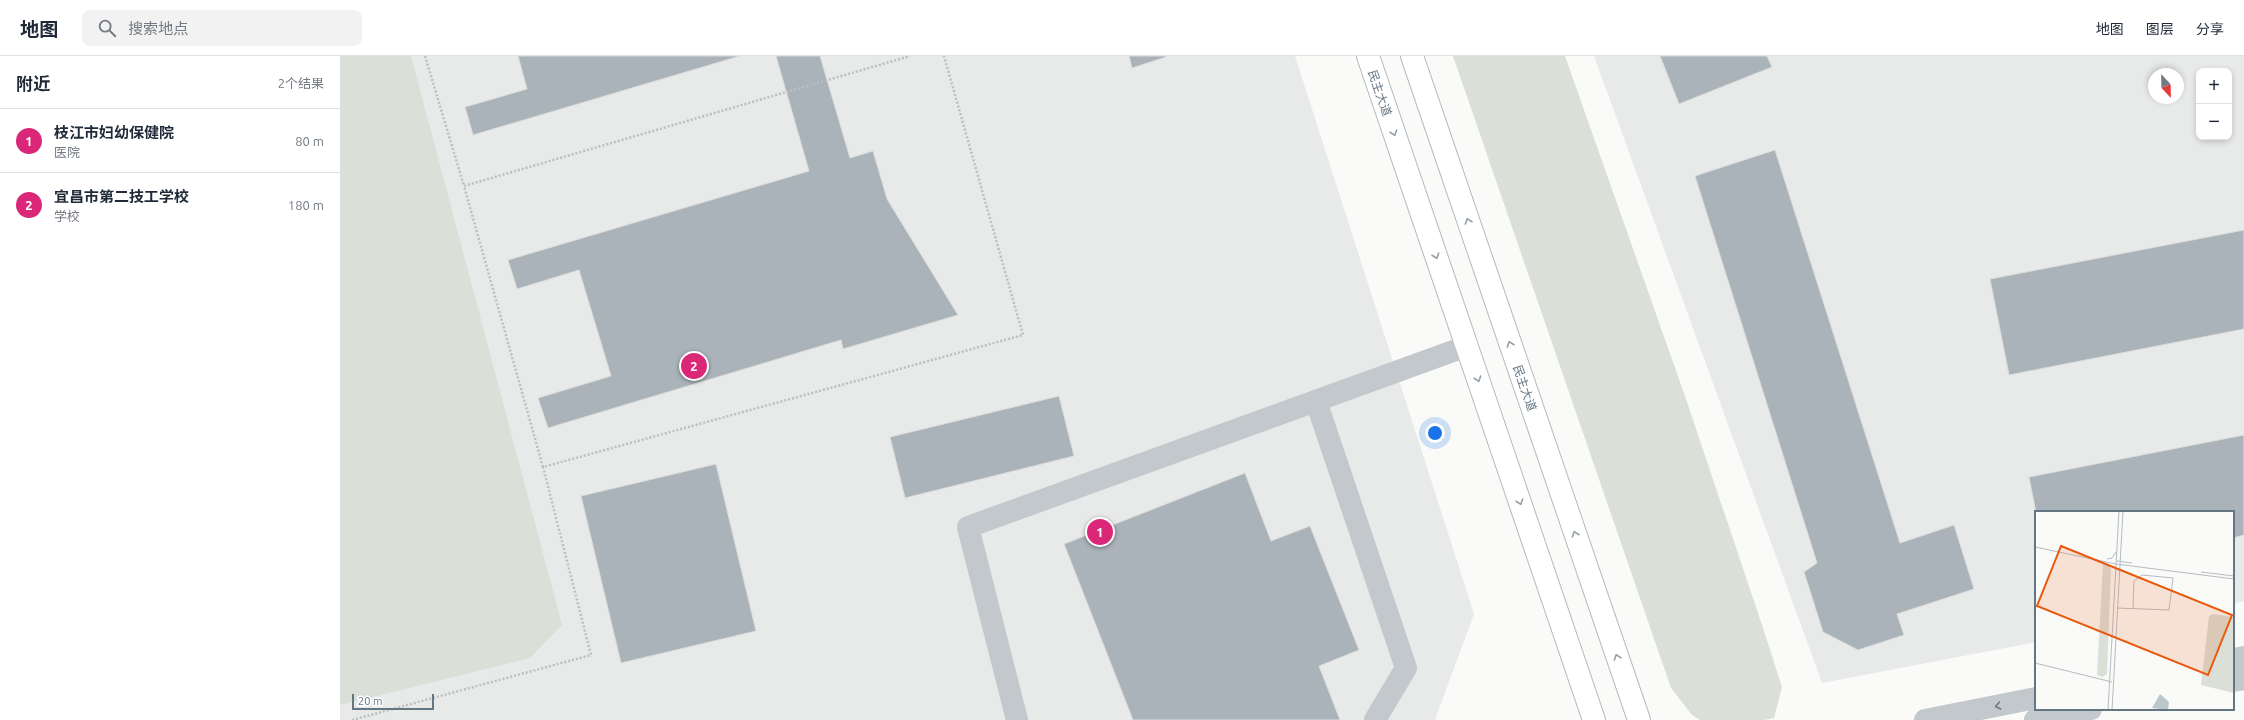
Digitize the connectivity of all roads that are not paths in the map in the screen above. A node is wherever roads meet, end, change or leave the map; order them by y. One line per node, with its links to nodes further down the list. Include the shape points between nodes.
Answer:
1 (1368, 56): 3 (main road, 民主大道, one-way to 3)
2 (1412, 56): 9 (main road, 民主大道, one-way to 2)
3 (1467, 346): 4 (street); 10 (main road, 民主大道, one-way to 10)
4 (1316, 401): 13 (street, via 968,527); 14 (street, via 1406,668)
5 (2244, 657): 6 (street)
6 (2234, 659)
7 (2244, 679): 8 (street)
8 (2234, 681)
9 (1628, 689): 17 (main road, 民主大道); 18 (street)
10 (1586, 694): 15 (street); 16 (main road, 民主大道)
11 (2035, 698): 19 (street, one-way to 19)
12 (2086, 710): 20 (street)
13 (1018, 720)
14 (1375, 720)
15 (1582, 720)
16 (1594, 720)
17 (1639, 720)
18 (1650, 720)
19 (1925, 720)
20 (2035, 720)

